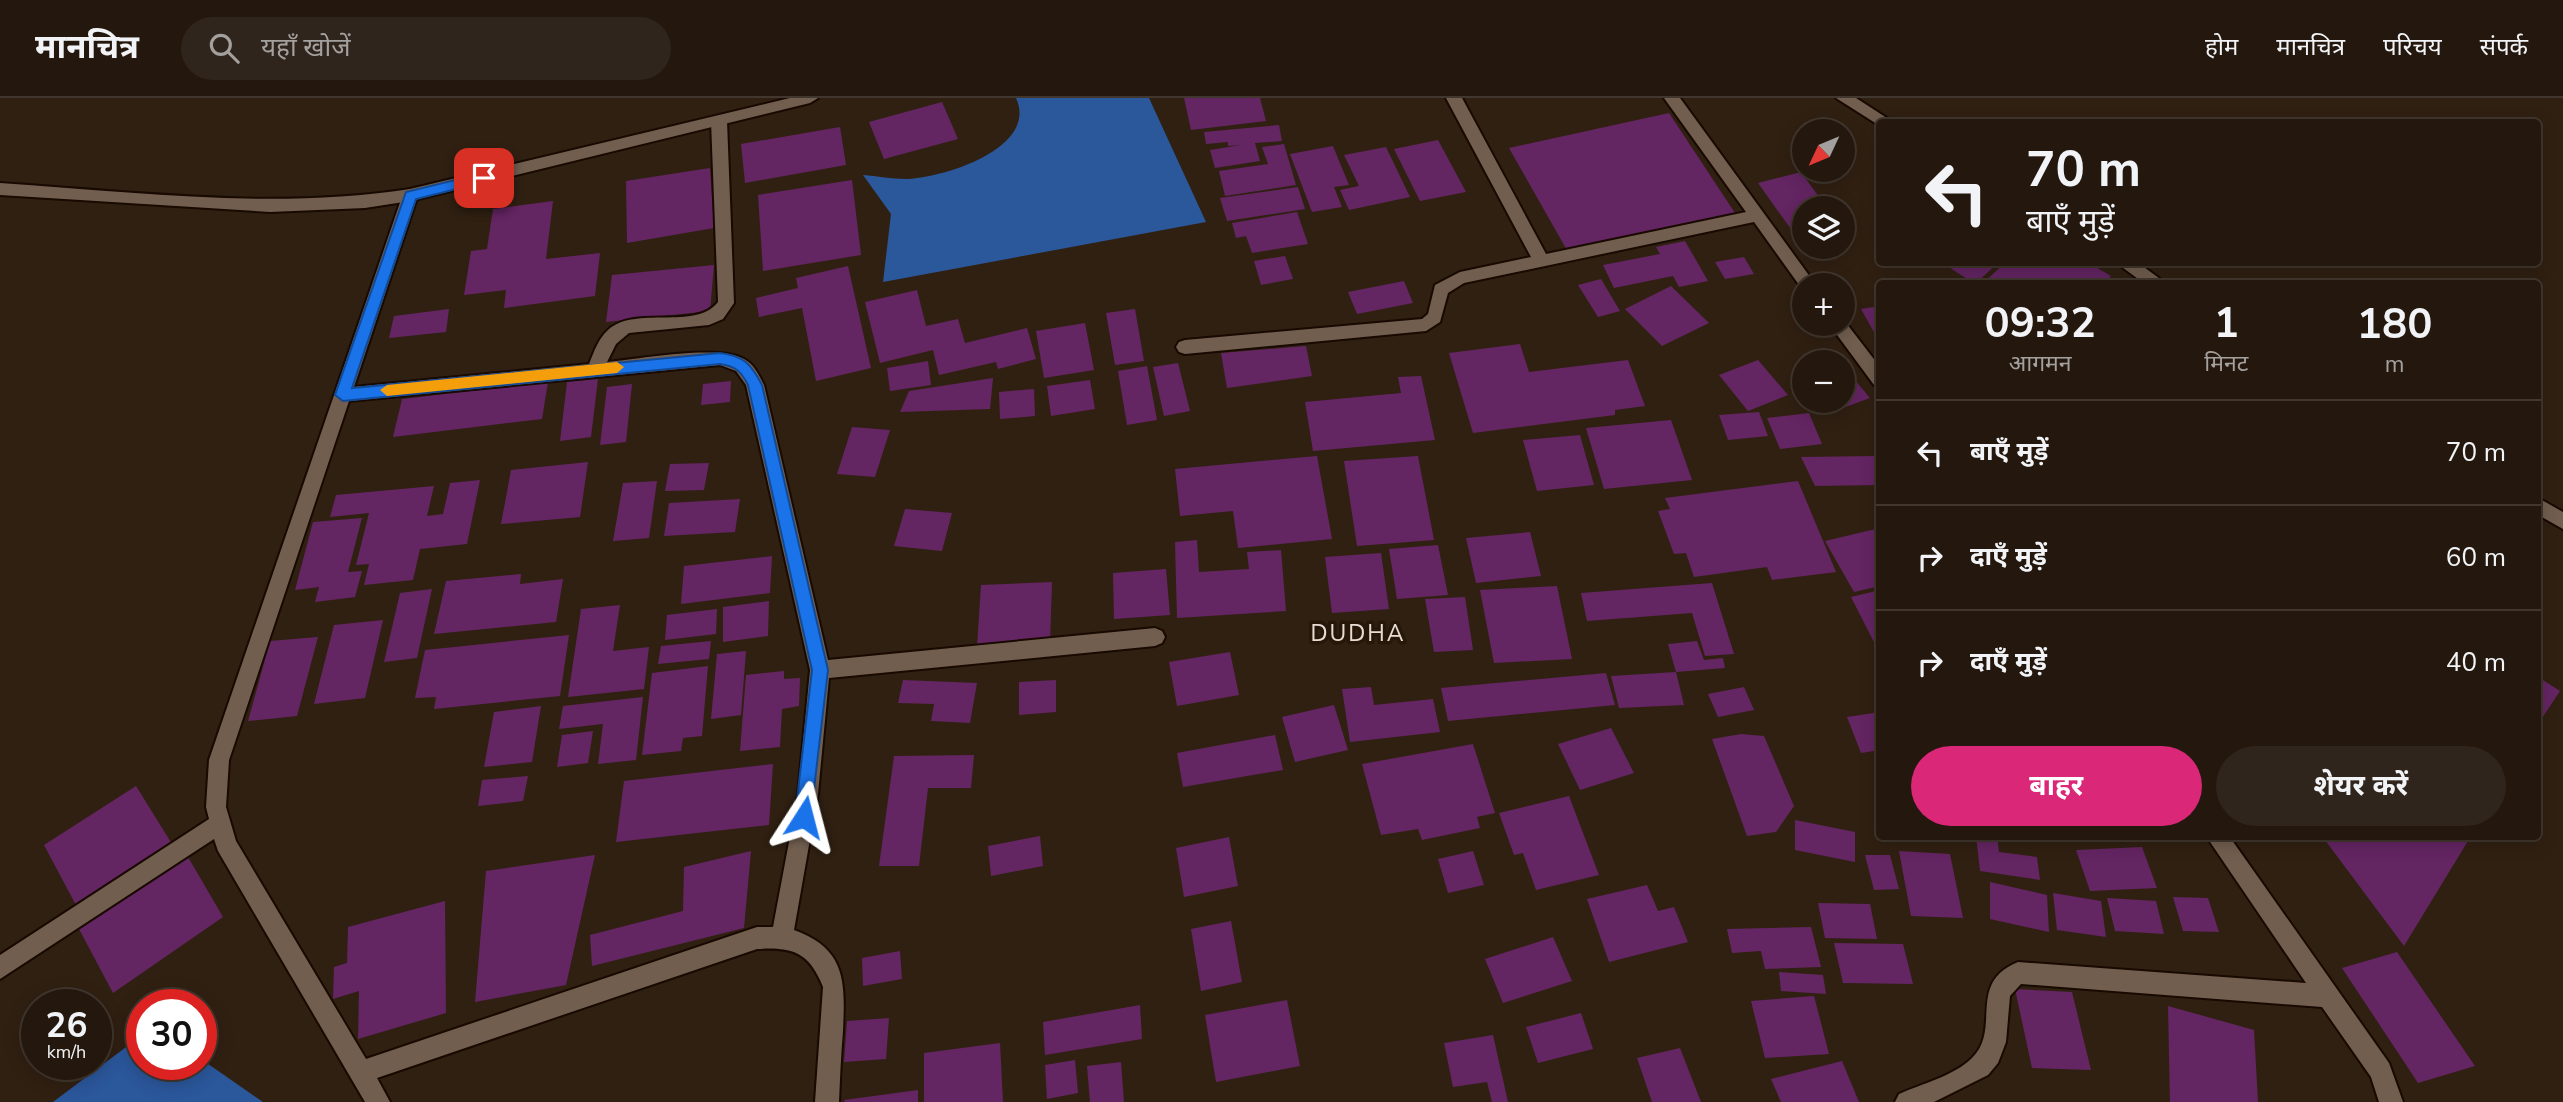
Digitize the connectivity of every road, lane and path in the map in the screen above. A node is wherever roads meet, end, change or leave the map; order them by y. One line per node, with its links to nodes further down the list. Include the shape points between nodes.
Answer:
1 (810, 98): 6 (street)
2 (1454, 98): 10 (street)
3 (1672, 98): 9 (street)
4 (1844, 98): 5 (street)
5 (1880, 119)
6 (719, 121): 8 (street); 16 (street, via 724,308 709,319 626,327 607,341)
7 (0, 189): 8 (street, via 270,206 329,205)
8 (410, 195): 18 (street)
9 (1755, 216): 10 (street); 12 (street)
10 (1542, 262): 15 (street, via 1450,282 1441,289 1437,314 1426,325)
11 (2130, 266): 13 (street)
12 (1799, 273)
13 (2152, 280)
14 (1846, 336): 17 (street)
15 (1185, 347)
16 (596, 369): 18 (street); 22 (street, via 720,358 736,361 747,370 755,385)
17 (1876, 375)
18 (343, 395): 23 (street, via 219,760 216,807)
19 (2541, 508): 20 (street)
20 (2563, 521)
21 (1154, 637): 22 (street)
22 (820, 670): 25 (street, via 808,794)
23 (220, 823): 26 (street); 28 (street, via 226,844)
24 (2219, 840): 27 (street)
25 (782, 937): 28 (street, via 757,938); 30 (street, via 808,946 824,962 834,987)
26 (0, 968)
27 (2328, 996): 31 (street, via 2018,973 2006,979 1999,993 1997,1040 1979,1068); 32 (street, via 2381,1071)
28 (361, 1072): 29 (street)
29 (378, 1102)
30 (827, 1102)
31 (1907, 1102)
32 (2391, 1102)

